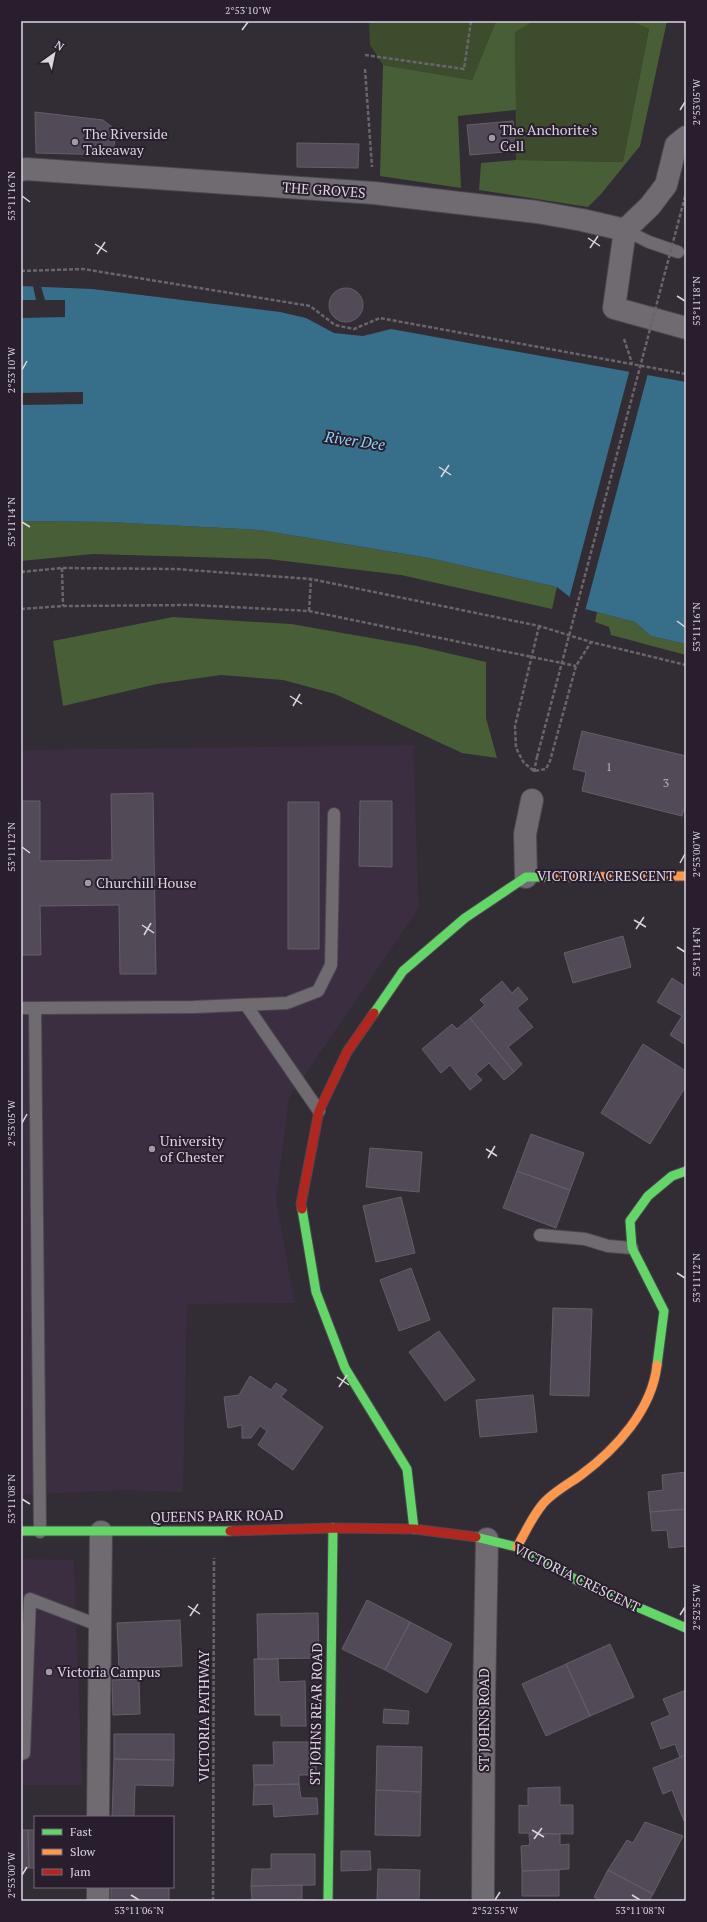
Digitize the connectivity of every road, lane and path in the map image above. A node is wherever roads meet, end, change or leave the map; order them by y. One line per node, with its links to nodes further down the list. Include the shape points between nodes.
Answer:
1 (471, 21): 2 (path, via 464,69)
2 (365, 55)
3 (365, 69): 6 (path)
4 (686, 137): 8 (street, via 676,145 666,185 650,206)
5 (21, 170): 6 (street, THE GROVES)
6 (374, 193): 8 (street, THE GROVES, via 537,212)
7 (686, 193): 24 (path, bridge)
8 (624, 230): 9 (lane); 11 (street, via 614,308)
9 (678, 252)
10 (21, 271): 12 (path, via 91,271 310,306 335,325 354,329 380,318)
11 (686, 328)
12 (686, 374)
13 (62, 568): 14 (path); 15 (path, via 176,569); 16 (path)
14 (21, 572)
15 (311, 579): 18 (path); 19 (path)
16 (63, 606): 17 (path); 18 (path, via 193,605)
17 (21, 609)
18 (309, 612): 21 (path)
19 (539, 626): 20 (path); 21 (path)
20 (591, 642): 22 (path); 23 (path)
21 (532, 657): 22 (path); 22 (path, via 516,726 516,748 524,763 534,771 546,769 550,761)
22 (576, 666)
23 (686, 666)
24 (537, 757)
25 (532, 800): 28 (street, VICTORIA CRESCENT, via 525,834)
26 (334, 814): 29 (lane, via 331,965 318,990 287,1003)
27 (686, 876): 28 (street, VICTORIA CRESCENT)
28 (526, 877): 32 (street, VICTORIA CRESCENT, via 465,918 403,971 346,1052)
29 (246, 1005): 31 (lane); 32 (lane)
30 (21, 1008): 31 (lane)
31 (35, 1008): 40 (lane)
32 (319, 1111): 37 (street, VICTORIA CRESCENT, via 301,1204 316,1292 345,1368 407,1469)
33 (686, 1171): 35 (street, via 672,1176 648,1196 630,1221)
34 (540, 1235): 35 (lane, via 585,1239 608,1246)
35 (632, 1248): 43 (street, via 664,1311 656,1376 646,1401 627,1431 601,1460 542,1504)
36 (333, 1528): 37 (street, QUEENS PARK ROAD); 39 (street, QUEENS PARK ROAD); 52 (street, ST JOHNS REAR ROAD)
37 (414, 1529): 42 (street, VICTORIA CRESCENT)
38 (21, 1531): 40 (street, QUEENS PARK ROAD)
39 (214, 1531): 41 (street, QUEENS PARK ROAD); 51 (path, VICTORIA PATHWAY)
40 (40, 1532): 41 (street, QUEENS PARK ROAD)
41 (101, 1532): 45 (street)
42 (487, 1539): 43 (street, VICTORIA CRESCENT); 53 (street, ST JOHNS ROAD)
43 (517, 1547): 46 (street, VICTORIA CRESCENT, via 582,1583)
44 (25, 1598): 45 (lane); 47 (lane, via 24,1753)
45 (98, 1625): 48 (street)
46 (686, 1628)
47 (21, 1754)
48 (98, 1816)
49 (98, 1888): 50 (street)
50 (98, 1901)
51 (213, 1901)
52 (328, 1901)
53 (484, 1901)

